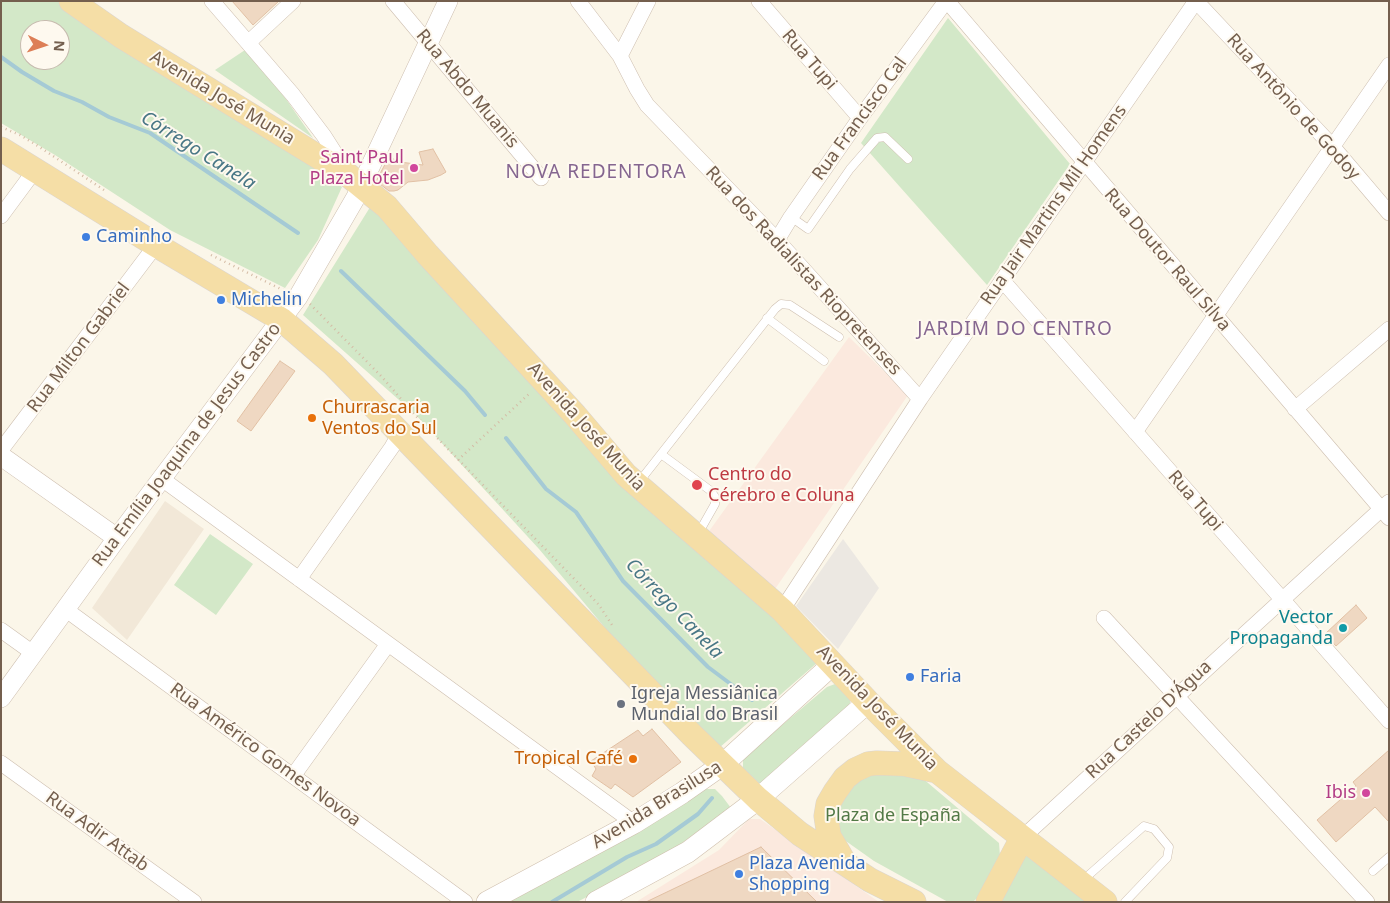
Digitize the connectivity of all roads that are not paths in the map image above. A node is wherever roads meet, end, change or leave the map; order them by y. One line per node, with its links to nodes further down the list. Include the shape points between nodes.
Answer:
1 (70, 1): 22 (main road, Avenida José Munia, via 121,36)
2 (212, 1): 12 (street)
3 (293, 1): 12 (street)
4 (393, 1): 11 (street, Rua Abdo Muanis)
5 (448, 1): 11 (street, Rua Emília Joaquina de Jesus Castro)
6 (578, 1): 13 (street, Rua dos Radialistas Riopretenses)
7 (648, 1): 13 (street)
8 (759, 1): 15 (street, Rua Tupi)
9 (946, 1): 15 (street, Rua Francisco Cal); 19 (street, Rua Doutor Raul Silva)
10 (1196, 1): 16 (street, Rua Antônio de Godoy); 19 (street, Rua Jair Martins Mil Homens)
11 (428, 42): 21 (street, Rua Abdo Muanis); 22 (street, Rua Emília Joaquina de Jesus Castro)
12 (248, 43): 22 (street, via 298,102)
13 (620, 56): 26 (street, Rua dos Radialistas Riopretenses, via 648,105)
14 (1389, 65): 16 (street)
15 (860, 118): 25 (street, Rua Francisco Cal)
16 (1333, 147): 23 (street, Rua Antônio de Godoy); 29 (street)
17 (1, 149): 20 (main road)
18 (908, 159): 25 (lane, via 885,137 877,138 850,169 808,229)
19 (1084, 162): 28 (street, Rua Jair Martins Mil Homens); 29 (street, Rua Doutor Raul Silva)
20 (35, 170): 24 (street); 27 (main road)
21 (541, 178)
22 (355, 180): 31 (street, Rua Emília Joaquina de Jesus Castro, via 298,298); 43 (main road, Avenida José Munia, via 387,207)
23 (1389, 214)
24 (1, 216)
25 (791, 217): 26 (street, Rua Francisco Cal)
26 (777, 240): 35 (street, Rua dos Radialistas Riopretenses)
27 (156, 245): 31 (main road); 39 (street, Rua Milton Gabriel)
28 (1002, 280): 35 (street, Rua Jair Martins Mil Homens); 37 (street, Rua Tupi)
29 (1216, 316): 36 (street, Rua Doutor Raul Silva); 37 (street)
30 (768, 318): 33 (lane, via 781,304 790,305); 34 (lane); 40 (lane)
31 (282, 320): 38 (main road, via 333,364); 42 (street, Rua Emília Joaquina de Jesus Castro)
32 (1389, 328): 36 (street)
33 (839, 337)
34 (824, 361)
35 (920, 398): 50 (street, Rua Jair Martins Mil Homens)
36 (1295, 409): 44 (street, Rua Doutor Raul Silva)
37 (1135, 432): 48 (street, Rua Tupi)
38 (400, 433): 47 (street); 61 (main road)
39 (1, 450)
40 (661, 454): 43 (lane); 45 (lane, via 715,497 715,504)
41 (1, 456): 46 (street)
42 (162, 479): 46 (street, Rua Emília Joaquina de Jesus Castro); 47 (street)
43 (637, 485): 45 (main road, Avenida José Munia)
44 (1386, 510): 48 (street, Rua Castelo D'Água)
45 (697, 536): 50 (main road, Avenida José Munia)
46 (117, 538): 49 (street, Rua Emília Joaquina de Jesus Castro)
47 (298, 579): 53 (street)
48 (1282, 599): 56 (street, Rua Castelo D'Água); 59 (street, Rua Tupi)
49 (65, 608): 54 (street, Rua Emília Joaquina de Jesus Castro); 63 (street, Rua Américo Gomes Novoa)
50 (782, 610): 55 (main road, Avenida José Munia)
51 (1104, 618): 56 (street)
52 (1, 630): 54 (street)
53 (388, 644): 63 (street); 66 (street)
54 (33, 653): 57 (street, Rua Emília Joaquina de Jesus Castro)
55 (832, 665): 58 (main road, Avenida José Munia); 61 (main road, Avenida Brasilusa)
56 (1176, 696): 67 (street, Rua Castelo D'Água); 81 (street)
57 (1, 698)
58 (868, 702): 62 (main road, Avenida José Munia); 64 (main road)
59 (1389, 721)
60 (1, 763): 74 (street, Rua Adir Attab)
61 (722, 766): 64 (main road); 66 (main road, Avenida Brasilusa)
62 (936, 771): 65 (main road, Avenida José Munia); 69 (main road, via 904,764 868,764 854,770 838,785 828,804 826,823 832,844)
63 (293, 776): 75 (street, Rua Américo Gomes Novoa)
64 (758, 799): 69 (main road, via 800,834); 77 (main road, via 688,852)
65 (1002, 822): 67 (main road, Avenida José Munia); 70 (main road)
66 (634, 823): 76 (main road, Avenida Brasilusa)
67 (1022, 838): 70 (main road); 72 (main road, Avenida José Munia)
68 (1389, 858): 71 (lane)
69 (846, 864): 73 (main road)
70 (1007, 865): 78 (main road)
71 (1375, 869)
72 (1080, 882): 79 (main road, Avenida José Munia); 80 (lane, via 1144,826 1154,829 1169,847 1167,858)
73 (908, 900)
74 (194, 902)
75 (465, 902)
76 (487, 902)
77 (596, 902)
78 (988, 902)
79 (1105, 902)
80 (1125, 902)
81 (1367, 902)

